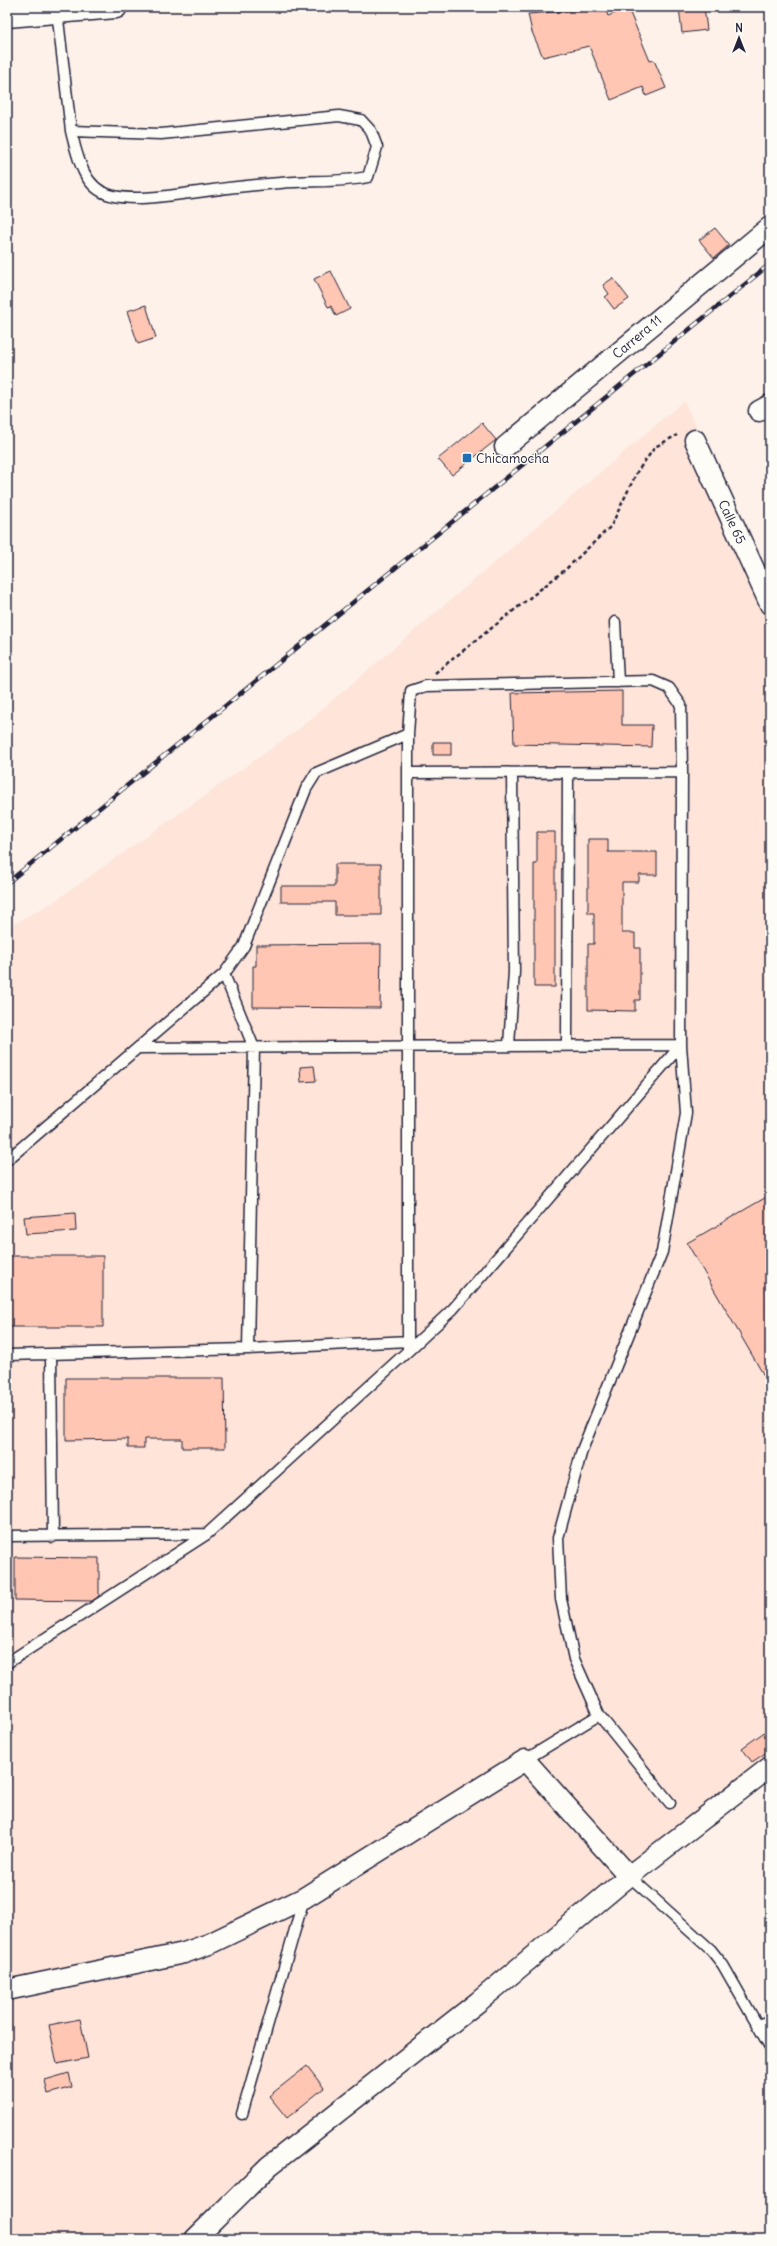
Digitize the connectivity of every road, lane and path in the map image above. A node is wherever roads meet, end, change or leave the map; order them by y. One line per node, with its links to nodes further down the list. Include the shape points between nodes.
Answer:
1 (116, 7): 2 (main road)
2 (57, 11): 3 (main road); 4 (lane)
3 (7, 16)
4 (71, 131): 4 (lane, via 81,170 93,185 110,195 153,198 282,182 348,181 368,177 377,147 371,131 361,120 339,116 161,134)
5 (770, 227): 7 (street, Carrera 11)
6 (695, 440): 8 (street, Calle 65); 11 (path, via 688,433 680,434 655,447 637,472 611,526 566,569)
7 (505, 447)
8 (770, 604)
9 (615, 622): 10 (lane)
10 (618, 682): 11 (lane, via 426,686); 13 (lane, via 653,681 669,688 681,705)
11 (411, 692): 12 (lane)
12 (408, 734): 15 (lane); 17 (lane, via 316,773 306,789 244,946)
13 (682, 772): 14 (lane); 20 (lane)
14 (568, 773): 16 (lane); 19 (lane)
15 (408, 774): 16 (lane); 21 (lane)
16 (512, 774): 18 (lane, via 514,972)
17 (224, 974): 22 (lane); 23 (lane)
18 (509, 1045): 19 (lane); 21 (lane)
19 (567, 1045): 20 (lane)
20 (681, 1045): 25 (lane, via 453,1309); 33 (lane, via 686,1113 662,1252 582,1450 558,1538 561,1599 574,1659)
21 (409, 1046): 23 (lane); 25 (lane)
22 (138, 1048): 23 (lane); 24 (lane)
23 (254, 1048): 26 (lane)
24 (7, 1160)
25 (408, 1346): 26 (lane); 29 (lane)
26 (248, 1349): 27 (lane)
27 (51, 1354): 28 (lane); 31 (lane)
28 (7, 1355)
29 (208, 1534): 31 (lane); 32 (lane)
30 (7, 1536): 31 (lane)
31 (53, 1537)
32 (7, 1663)
33 (599, 1715): 34 (lane); 36 (lane)
34 (525, 1760): 37 (street); 38 (street)
35 (770, 1767): 37 (street)
36 (670, 1803)
37 (630, 1876): 41 (lane, via 724,1965); 44 (street, via 478,2002 269,2166)
38 (304, 1898): 39 (street, via 209,1944 184,1953); 43 (lane)
39 (7, 1990)
40 (770, 2021): 41 (lane)
41 (757, 2025): 42 (lane)
42 (770, 2047)
43 (242, 2114)
44 (195, 2239)

